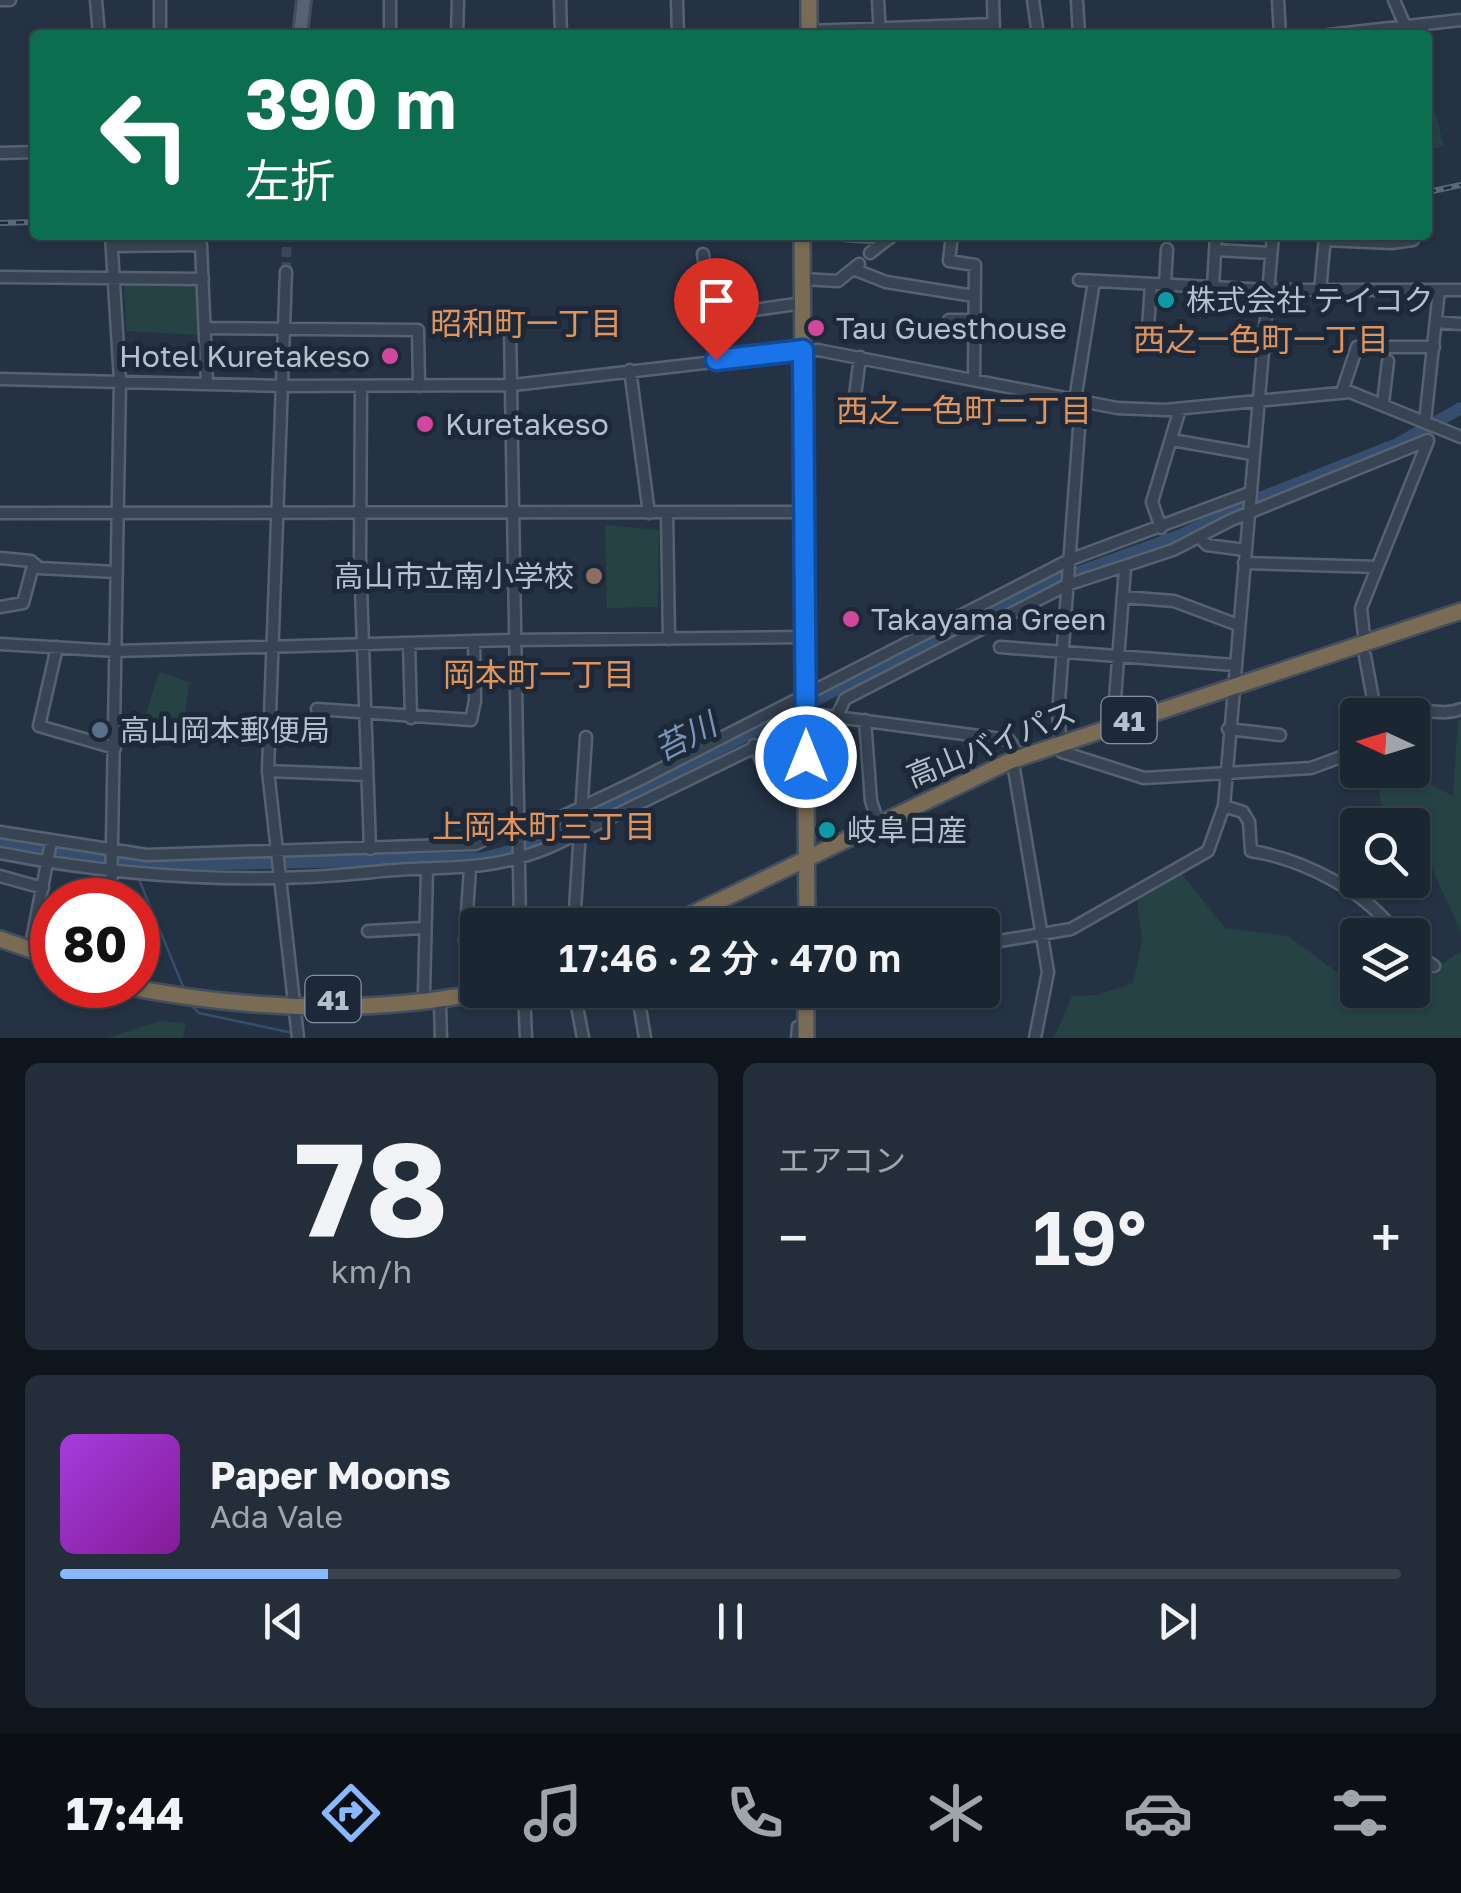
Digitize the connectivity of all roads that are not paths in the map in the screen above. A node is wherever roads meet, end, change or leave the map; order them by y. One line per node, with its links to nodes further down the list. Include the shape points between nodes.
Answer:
1 (0, 0): 2 (street)
2 (10, 0)
3 (96, 0): 18 (street)
4 (160, 0): 19 (street)
5 (304, 0): 20 (main road)
6 (390, 0): 21 (street)
7 (458, 0): 22 (street)
8 (560, 0): 23 (street)
9 (677, 0): 24 (street)
10 (809, 0): 25 (highway)
11 (878, 0): 26 (street)
12 (993, 0): 27 (street)
13 (1033, 0): 28 (street)
14 (1077, 0): 29 (street)
15 (1278, 0): 30 (street)
16 (1394, 0): 31 (street)
17 (1461, 20): 31 (street)
18 (98, 30)
19 (160, 30)
20 (301, 30)
21 (390, 30)
22 (457, 30)
23 (561, 30)
24 (678, 30)
25 (809, 30)
26 (880, 30)
27 (994, 30)
28 (1037, 30)
29 (1079, 30)
30 (1280, 30)
31 (1408, 30)
32 (30, 152): 33 (street)
33 (0, 153)
34 (802, 240): 48 (highway)
35 (886, 240): 45 (street)
36 (951, 240): 60 (street, via 949,261 976,264)
37 (1216, 240): 42 (street)
38 (1272, 240): 43 (street)
39 (1325, 240): 57 (street)
40 (112, 241): 49 (street, via 201,244); 50 (street)
41 (1167, 249): 54 (street)
42 (1215, 250): 43 (street); 55 (street)
43 (1271, 253): 56 (street)
44 (703, 254): 61 (street, via 712,316)
45 (870, 254)
46 (286, 272): 68 (street)
47 (0, 276): 50 (street)
48 (802, 278): 60 (street, via 838,280 856,267 886,282); 61 (highway)
49 (202, 279): 50 (street); 67 (street)
50 (115, 280): 77 (street)
51 (1079, 280): 52 (street)
52 (1094, 281): 53 (street); 85 (street)
53 (1151, 284): 54 (street); 69 (street)
54 (1165, 285): 55 (street)
55 (1213, 287): 56 (street)
56 (1268, 290): 57 (street); 84 (street)
57 (1320, 290): 58 (street)
58 (1439, 290): 59 (street); 64 (street)
59 (1461, 290)
60 (974, 296): 63 (street)
61 (803, 303): 71 (highway)
62 (949, 320): 63 (street)
63 (975, 320): 75 (street)
64 (1436, 322): 65 (street); 70 (street)
65 (1461, 324)
66 (510, 327): 79 (street)
67 (206, 328): 68 (street); 78 (street)
68 (285, 329): 80 (street); 82 (street, via 418,330)
69 (1146, 342)
70 (1434, 346): 83 (street, via 1357,347); 89 (street)
71 (803, 350): 72 (street); 74 (street); 95 (highway)
72 (860, 357): 75 (street); 88 (street)
73 (1388, 361): 86 (street)
74 (630, 370): 79 (street); 98 (street)
75 (974, 378): 85 (street)
76 (0, 380): 77 (street)
77 (120, 381): 78 (street); 103 (street)
78 (206, 384): 80 (street)
79 (513, 384): 82 (street); 97 (street)
80 (282, 386): 81 (street); 101 (street)
81 (361, 386): 82 (street); 102 (street)
82 (419, 386)
83 (1342, 392): 84 (street); 86 (street)
84 (1258, 399): 87 (street); 93 (street)
85 (1078, 401): 87 (street); 108 (street)
86 (1383, 403): 89 (street)
87 (1180, 409): 91 (street)
88 (852, 419)
89 (1430, 424): 90 (street); 92 (street)
90 (1461, 437)
91 (1172, 440): 93 (street); 104 (street, via 1152,502)
92 (1428, 440): 100 (street); 111 (street)
93 (1252, 454): 94 (street)
94 (1248, 495): 100 (street); 104 (street)
95 (806, 512): 99 (street); 120 (highway)
96 (0, 513): 103 (street)
97 (516, 513): 98 (street); 102 (street); 122 (street)
98 (648, 513): 99 (street)
99 (667, 513): 121 (street)
100 (1247, 513): 105 (street); 106 (street)
101 (278, 514): 102 (street); 103 (street); 128 (street)
102 (360, 514): 126 (street)
103 (118, 515): 113 (street)
104 (1160, 528): 108 (street)
105 (1200, 538): 106 (street); 112 (street)
106 (1245, 550): 109 (street)
107 (0, 558): 110 (street)
108 (1069, 562): 114 (street); 135 (street)
109 (1244, 563): 111 (street); 119 (street)
110 (33, 566): 113 (street); 116 (street, via 21,606)
111 (1376, 567): 131 (street, via 1360,612)
112 (1125, 568): 114 (street); 115 (street)
113 (116, 572): 130 (street)
114 (1067, 584): 132 (street); 142 (street, via 845,698)
115 (1123, 597): 119 (street, via 1174,601); 133 (street)
116 (0, 606)
117 (1461, 611): 131 (highway, 高山バイパス / 41)
118 (1461, 622): 131 (highway, 高山バイパス / 41)
119 (1238, 624): 134 (street)
120 (806, 637): 121 (street); 135 (highway)
121 (669, 639): 122 (street)
122 (517, 640): 123 (street); 164 (street)
123 (474, 641): 124 (street); 143 (street, via 471,720)
124 (409, 643): 126 (street); 143 (street)
125 (0, 644): 127 (street)
126 (363, 644): 128 (street); 141 (street)
127 (57, 647): 130 (street); 151 (street, via 40,726)
128 (272, 647): 130 (street); 155 (street)
129 (1000, 647): 132 (street)
130 (116, 651): 151 (street)
131 (1365, 651): 136 (highway, 高山バイパス / 41); 137 (street)
132 (1062, 652): 133 (street); 152 (street)
133 (1118, 656): 134 (street); 146 (street)
134 (1234, 665): 136 (street)
135 (806, 694): 144 (highway); 159 (street)
136 (1231, 694): 146 (highway, 高山バイパス / 41); 147 (street); 152 (highway, 高山バイパス / 41)
137 (1373, 698)
138 (1461, 709): 140 (street)
139 (317, 710): 141 (street)
140 (1430, 712)
141 (365, 714): 143 (street); 157 (street)
142 (837, 716): 144 (street); 145 (street)
143 (411, 718)
144 (806, 718): 150 (street); 172 (highway)
145 (865, 720): 154 (street, via 1009,740); 161 (street, via 870,801)
146 (1113, 725): 152 (highway, 高山バイパス / 41)
147 (1228, 729): 148 (street); 156 (street)
148 (1280, 735)
149 (586, 737): 159 (street)
150 (754, 745): 158 (street); 162 (street)
151 (115, 748): 169 (street)
152 (1060, 748): 154 (highway, 高山バイパス / 41); 156 (street, via 1144,778)
153 (1340, 755): 156 (street, via 1325,765)
154 (1017, 763): 161 (highway, 高山バイパス / 41); 172 (highway, 高山バイパス / 41); 190 (street)
155 (268, 771): 157 (street); 167 (street)
156 (1224, 774): 160 (street)
157 (367, 775): 166 (street)
158 (770, 779)
159 (583, 806): 162 (street); 164 (street)
160 (1224, 806): 187 (street, via 1243,812 1252,850 1315,871); 190 (street, via 1208,851 1098,916)
161 (878, 822): 172 (highway, 高山バイパス / 41)
162 (582, 831): 170 (street); 183 (street)
163 (0, 832): 165 (street)
164 (517, 832): 166 (street, via 504,830 476,844); 170 (street)
165 (51, 843): 169 (street); 171 (street)
166 (370, 849): 167 (street)
167 (276, 852): 169 (street); 176 (street)
168 (0, 853): 171 (street)
169 (112, 853): 175 (street)
170 (517, 859): 174 (street); 182 (street)
171 (48, 861): 175 (street); 178 (street)
172 (808, 862): 184 (highway, 高山バイパス / 41); 185 (highway, 高山バイパス / 41); 186 (highway)
173 (426, 870): 174 (street); 176 (street); 188 (street)
174 (470, 870): 181 (street)
175 (112, 872): 176 (street); 179 (street)
176 (280, 874): 204 (street)
177 (0, 876): 180 (street)
178 (45, 878)
179 (112, 878)
180 (30, 884)
181 (468, 908)
182 (519, 908)
183 (575, 908)
184 (707, 908)
185 (723, 908)
186 (807, 908)
187 (1380, 918)
188 (423, 928): 189 (street); 201 (street)
189 (368, 931)
190 (1044, 936): 192 (street); 216 (street, via 1048,972)
191 (0, 938): 194 (highway)
192 (1000, 942)
193 (0, 948): 195 (highway)
194 (30, 950)
195 (30, 959)
196 (1430, 963): 197 (street)
197 (1434, 966)
198 (160, 986): 202 (highway, 41)
199 (460, 987): 201 (highway, 41)
200 (160, 991): 202 (highway, 41)
201 (424, 992): 204 (highway, 41)
202 (186, 994): 204 (highway, 41)
203 (460, 995): 204 (highway, 41, via 383,1006)
204 (295, 1003): 210 (street)
205 (440, 1005): 212 (street)
206 (525, 1008): 213 (street)
207 (577, 1008): 214 (street)
208 (640, 1008): 215 (street)
209 (805, 1008): 211 (highway)
210 (297, 1034)
211 (803, 1034)
212 (441, 1038)
213 (526, 1038)
214 (583, 1038)
215 (645, 1038)
216 (1035, 1038)

